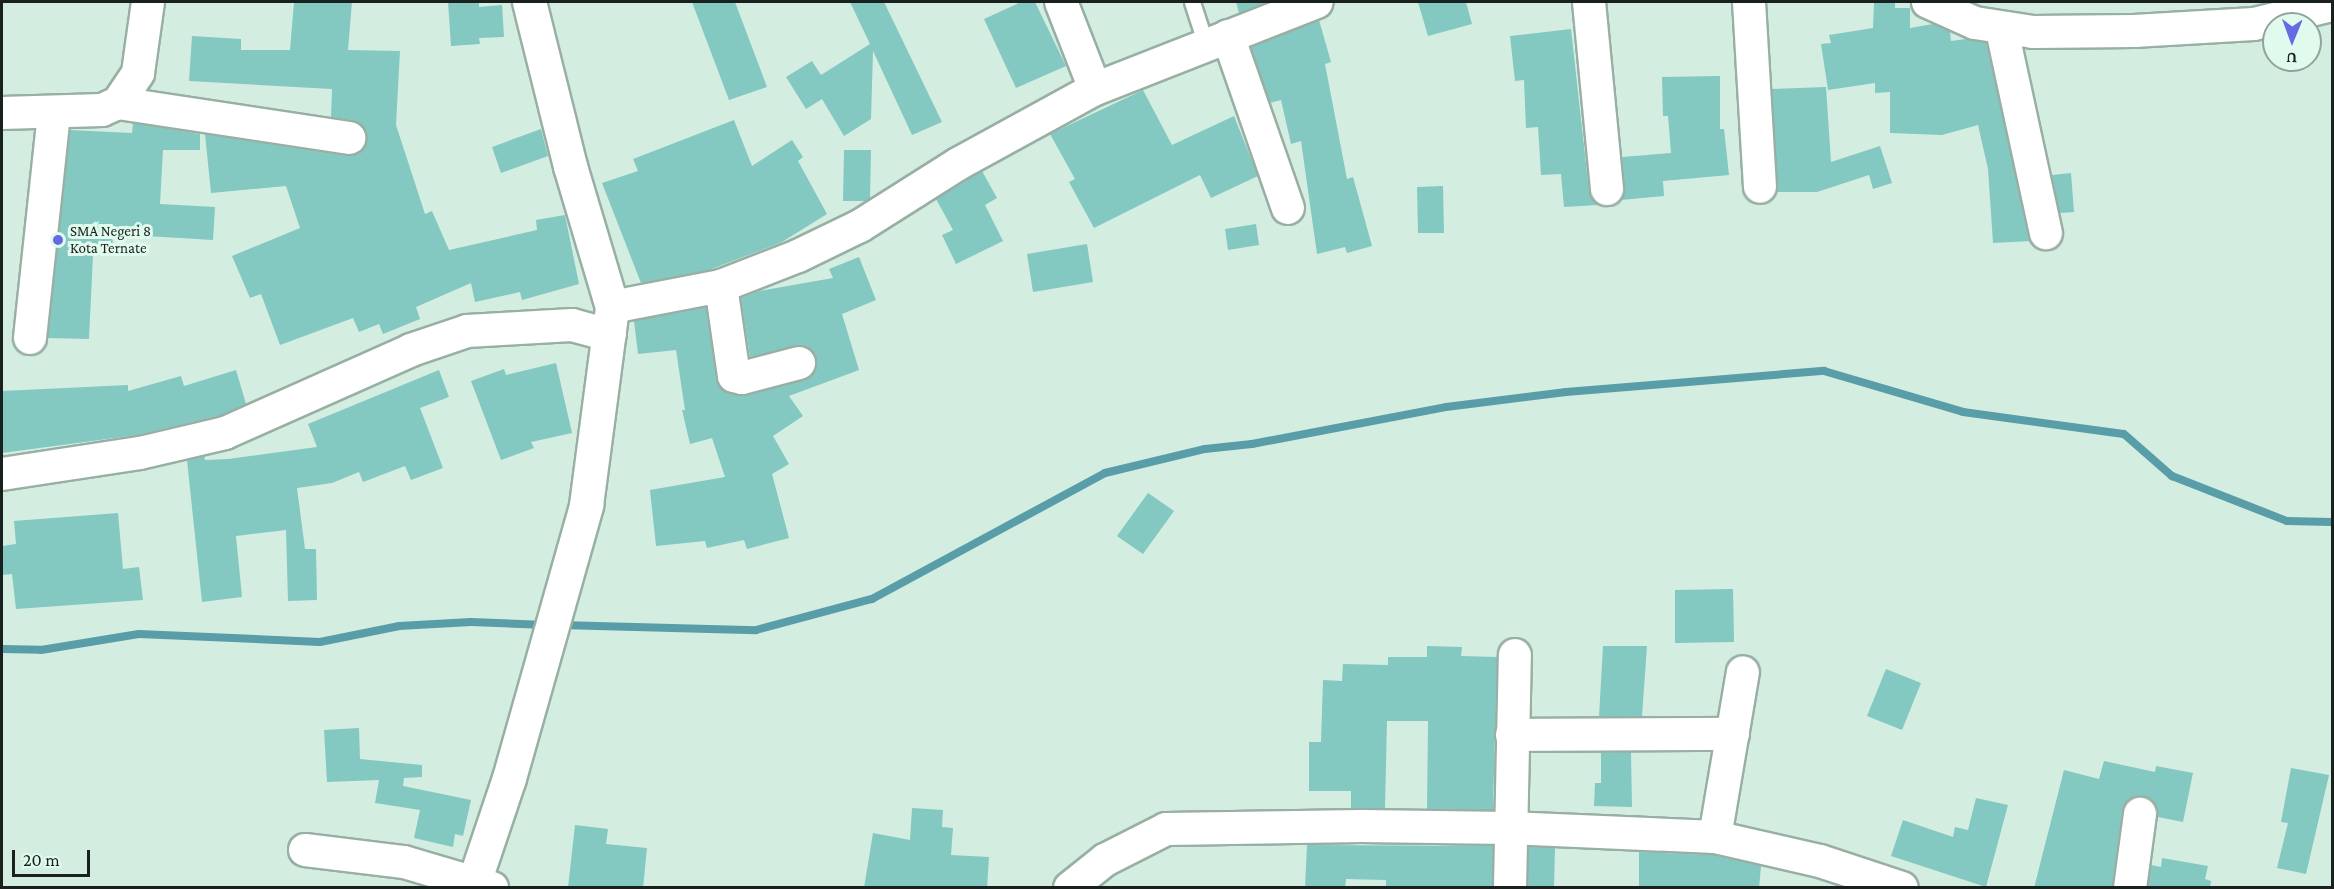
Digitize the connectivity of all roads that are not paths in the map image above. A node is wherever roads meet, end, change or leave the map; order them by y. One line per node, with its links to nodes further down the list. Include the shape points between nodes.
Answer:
1 (148, 2): 13 (street, via 138,73)
2 (529, 2): 22 (street)
3 (1061, 2): 12 (street)
4 (1192, 2): 11 (lane)
5 (1317, 2): 11 (street)
6 (1589, 2): 18 (street)
7 (1749, 2): 17 (street)
8 (1928, 2): 10 (street)
9 (2332, 5): 10 (street, via 2254,24 2134,32)
10 (2002, 30): 20 (street)
11 (1217, 41): 12 (street); 19 (street)
12 (1095, 89): 21 (street, via 958,164 860,226)
13 (118, 104): 14 (street, via 102,110); 16 (street)
14 (54, 112): 15 (street); 23 (street)
15 (2, 113)
16 (349, 138)
17 (1760, 187)
18 (1607, 189)
19 (1288, 208)
20 (2046, 233)
21 (721, 286): 22 (street); 24 (street, via 734,376 742,378)
22 (611, 321): 25 (street, via 467,331 411,350 225,432 140,453); 34 (street, via 586,505)
23 (30, 338)
24 (799, 363)
25 (2, 474)
26 (1515, 655): 29 (street)
27 (1743, 672): 28 (street)
28 (1733, 734): 29 (street); 32 (street)
29 (1512, 735): 31 (street)
30 (2140, 814): 38 (street)
31 (1509, 828): 32 (street); 35 (street, via 1166,829 1105,860); 36 (street)
32 (1715, 837): 37 (street, via 1820,861)
33 (305, 850): 34 (street, via 387,859)
34 (479, 886)
35 (1070, 888)
36 (1509, 888)
37 (1902, 888)
38 (2130, 888)

